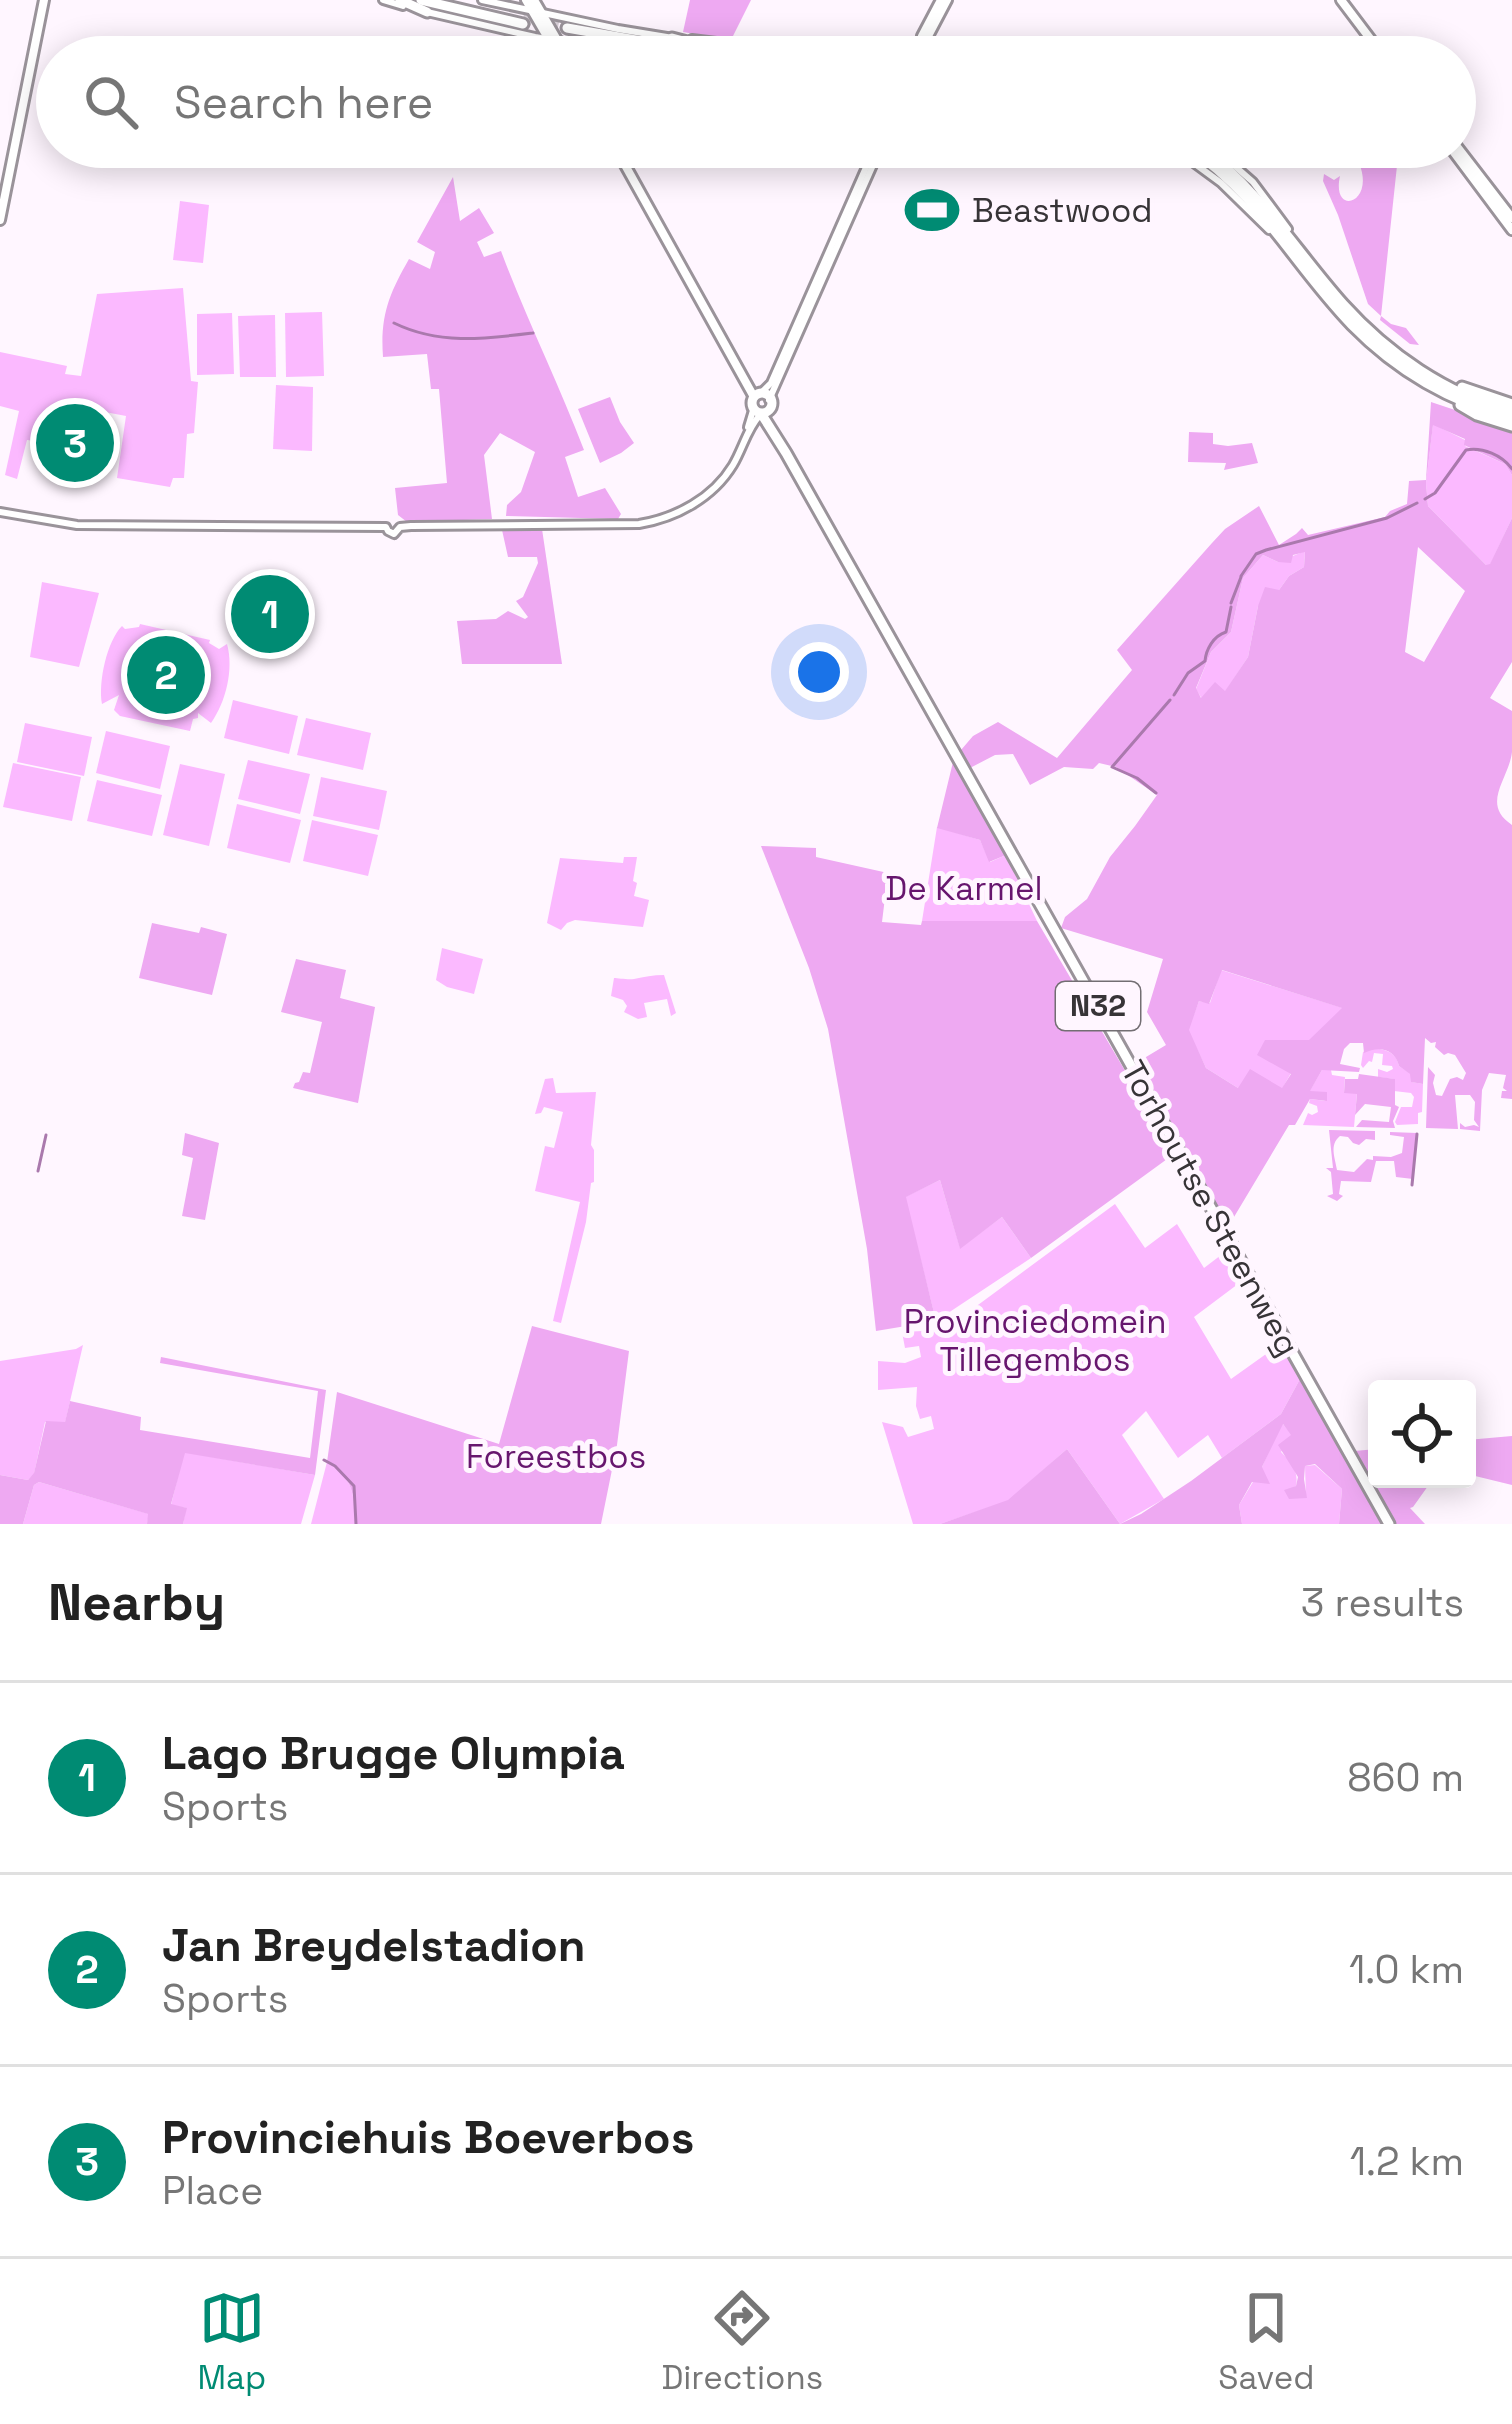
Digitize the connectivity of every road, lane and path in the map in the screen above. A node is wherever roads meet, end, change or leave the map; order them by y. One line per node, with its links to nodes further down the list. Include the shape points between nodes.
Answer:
1 (44, 0): 14 (main road)
2 (383, 0): 10 (street)
3 (400, 0): 10 (main road)
4 (421, 0): 12 (main road)
5 (442, 0): 12 (main road)
6 (482, 0): 12 (street)
7 (530, 0): 11 (main road); 12 (main road)
8 (944, 0): 21 (main road)
9 (1341, 0): 22 (main road)
10 (427, 12): 15 (street)
11 (542, 13): 12 (street); 13 (main road); 20 (street)
12 (526, 18): 16 (main road)
13 (563, 34): 17 (street); 18 (street); 19 (main road)
14 (37, 36)
15 (537, 36)
16 (544, 36)
17 (554, 36)
18 (571, 36)
19 (577, 36)
20 (662, 36)
21 (926, 36)
22 (1368, 36)
23 (36, 40): 33 (main road)
24 (627, 168): 36 (main road, Torhoutse Steenweg / N32)
25 (869, 168): 36 (street)
26 (1201, 168): 35 (street)
27 (1216, 168): 35 (main road)
28 (1225, 168): 35 (main road)
29 (1237, 168): 35 (street)
30 (1468, 168): 34 (main road)
31 (1470, 168): 32 (main road)
32 (1512, 218)
33 (0, 220)
34 (1512, 230)
35 (1298, 252): 37 (main road, via 1397,354); 37 (main road, via 1372,344 1477,415)
36 (761, 404): 38 (main road, Torhoutse Steenweg / N32); 39 (street); 40 (main road, Torhoutse Steenweg / N32)
37 (1512, 415)
38 (769, 426): 39 (street); 40 (main road, Torhoutse Steenweg / N32)
39 (745, 440): 41 (street, via 708,493 632,524 77,525)
40 (786, 453): 42 (main road, Torhoutse Steenweg / N32)
41 (0, 512)
42 (1389, 1524)

